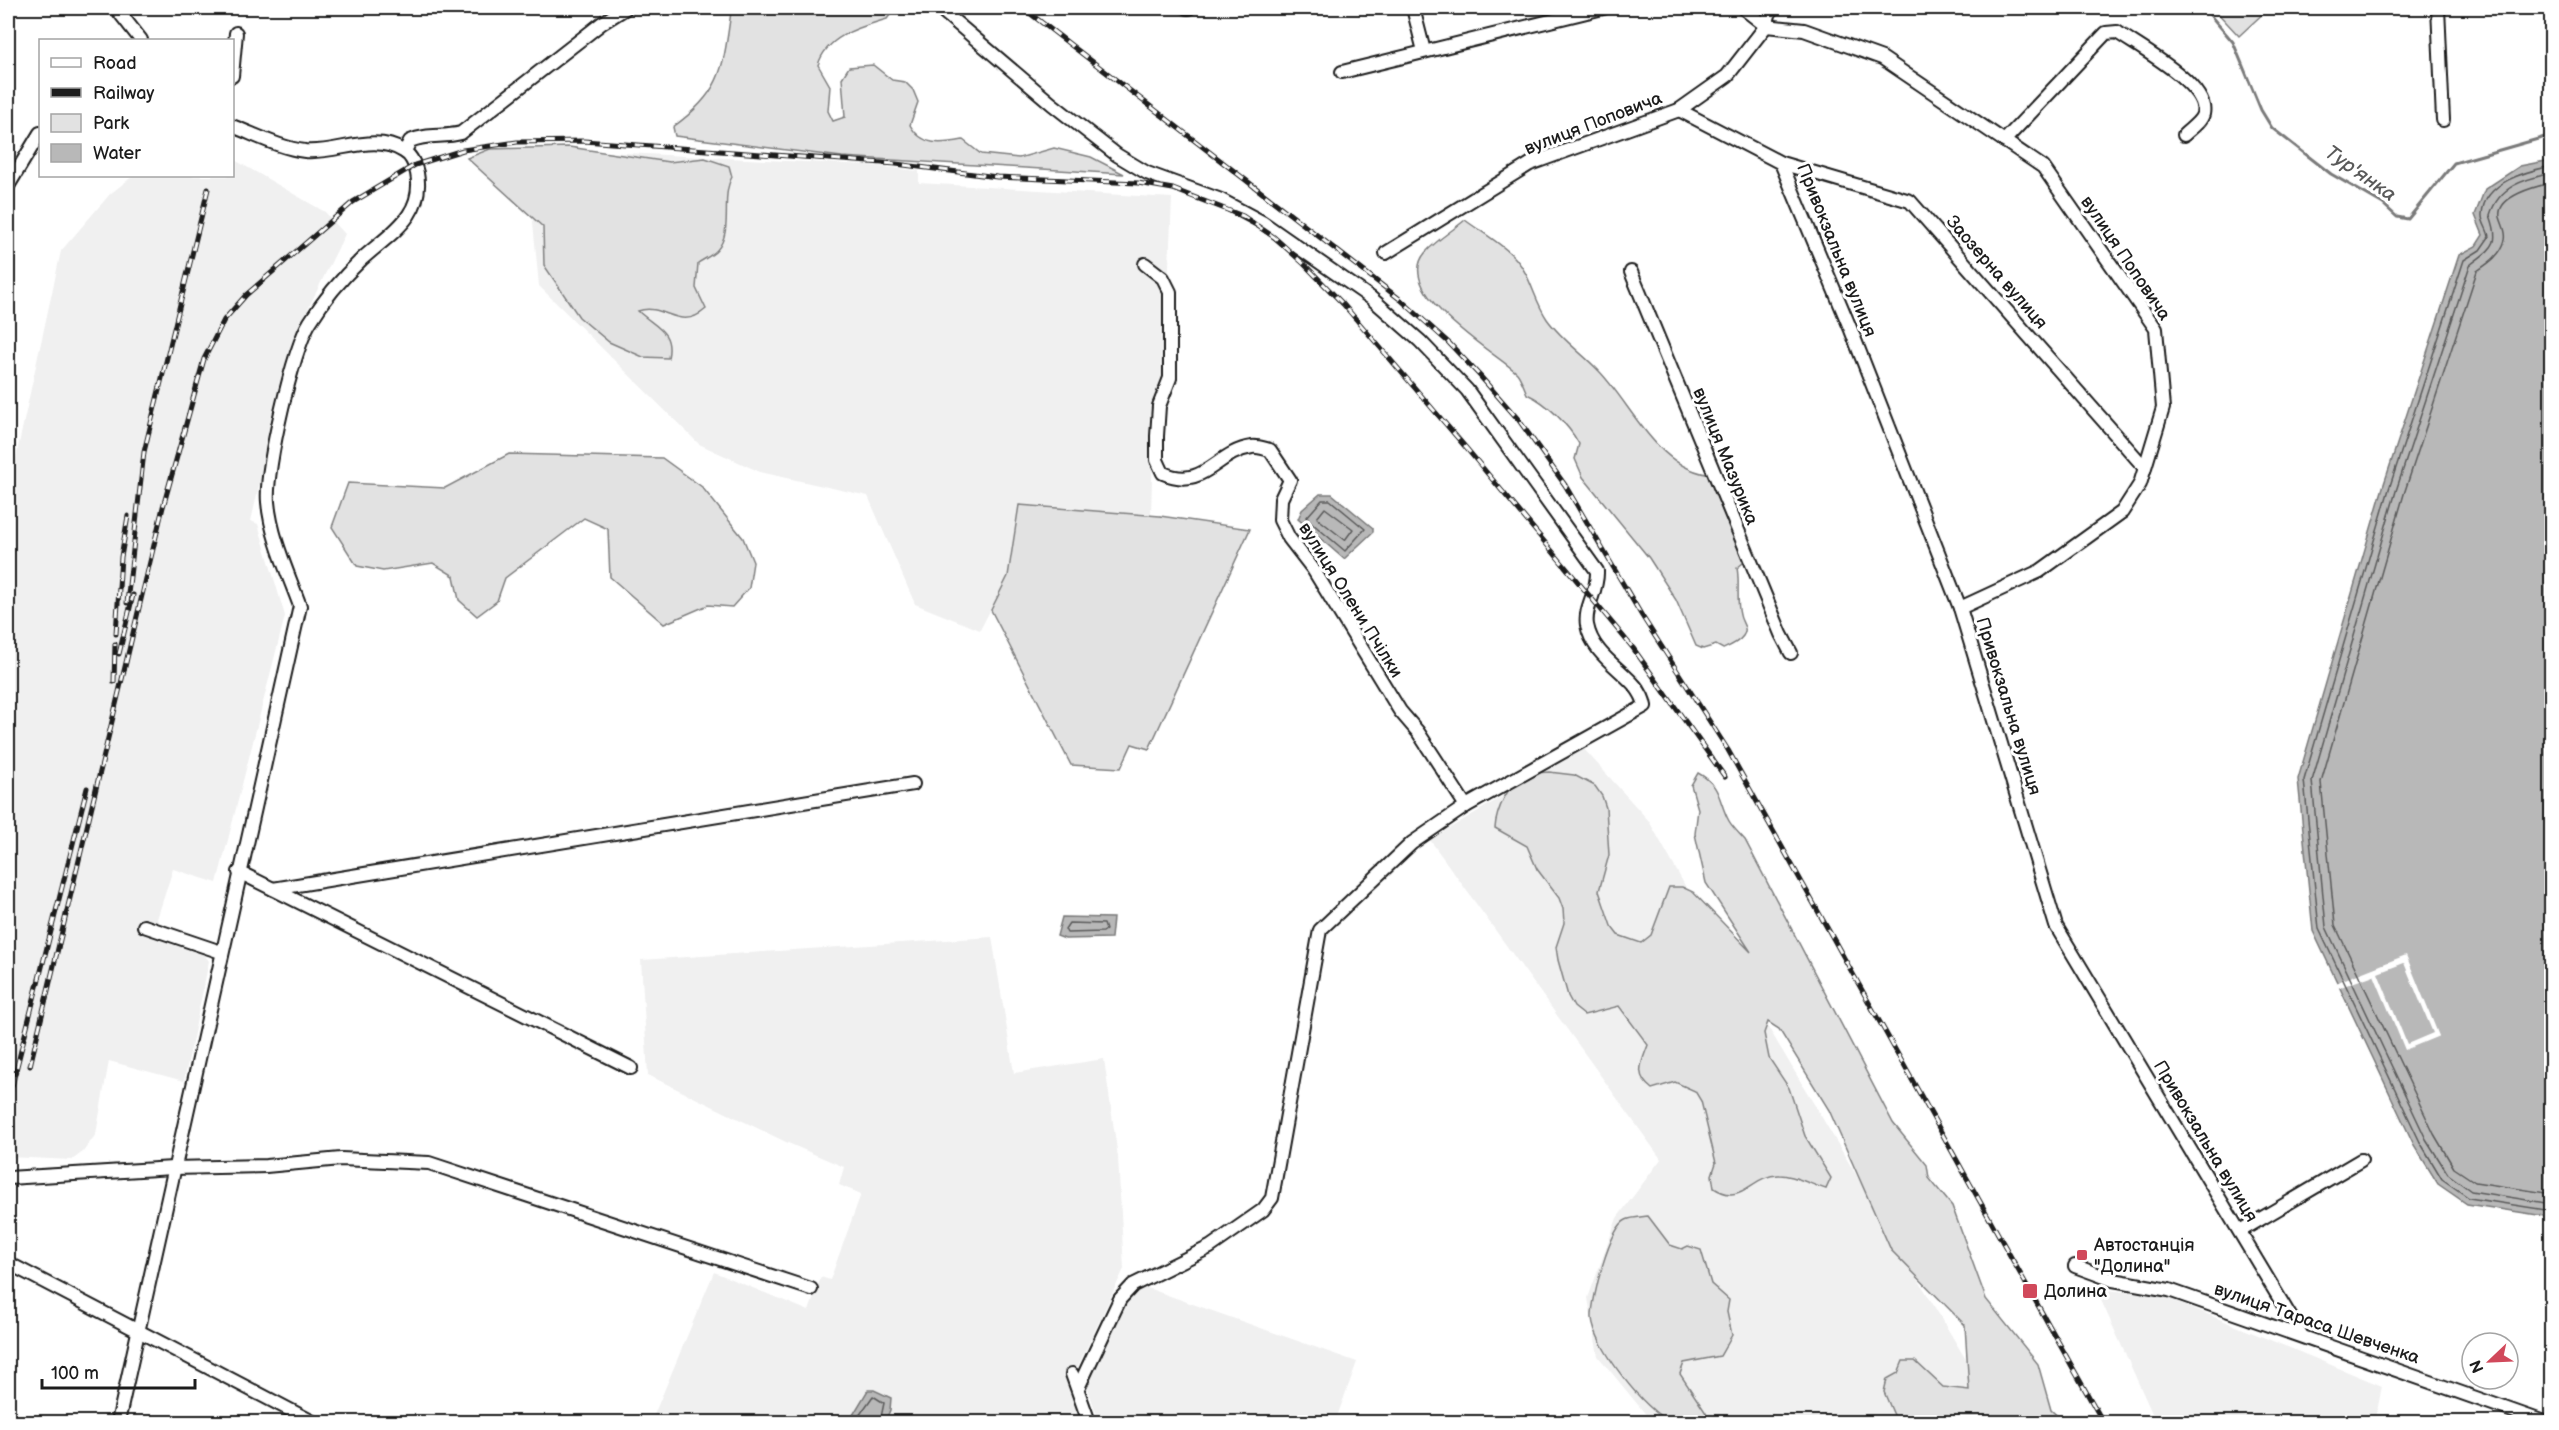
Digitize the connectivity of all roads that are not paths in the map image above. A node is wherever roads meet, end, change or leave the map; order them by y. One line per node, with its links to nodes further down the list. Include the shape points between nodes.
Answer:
1 (116, 8): 11 (street)
2 (626, 8): 21 (street, via 461,133 446,138 429,134 417,137)
3 (939, 8): 31 (street, via 1117,155 1262,222 1371,298 1467,390 1578,542 1596,571 1598,585 1588,609 1587,625 1606,660 1643,694 1645,706)
4 (1413, 8): 12 (street)
5 (1603, 8): 12 (street)
6 (1743, 8): 9 (street)
7 (1771, 8): 9 (street, вулиця Поповича)
8 (2438, 8): 16 (street)
9 (1766, 26): 15 (street, вулиця Поповича, via 1727,76); 20 (street, вулиця Поповича, via 1804,30 1882,58)
10 (236, 33): 13 (street)
11 (140, 39)
12 (1424, 51): 14 (street)
13 (234, 54)
14 (1342, 72)
15 (1679, 110): 22 (street, Привокзальна вулиця); 24 (street, вулиця Поповича, via 1530,164)
16 (2443, 120)
17 (234, 127): 21 (street, via 290,148 325,150 382,143)
18 (39, 135): 23 (street)
19 (2184, 135): 20 (street, via 2202,118 2200,96 2189,82 2117,32 2106,33)
20 (2004, 141): 27 (street, вулиця Поповича, via 2043,167 2156,329 2163,408)
21 (405, 152): 32 (street, via 415,165 417,201 397,232 362,259 322,303 308,325 267,478 268,504 300,606)
22 (1782, 163): 27 (street, Заозерна вулиця, via 1910,201); 28 (street, Привокзальна вулиця)
23 (8, 186)
24 (1386, 253)
25 (1145, 264): 31 (street, вулиця Олени Пчілки, via 1163,278 1170,292 1170,378 1158,406 1156,436 1157,459 1163,473 1179,480 1196,477 1228,456 1253,447 1270,450 1290,480 1281,499 1280,520 1289,538)
26 (1631, 272): 29 (street, вулиця Мазурика)
27 (2145, 468): 28 (street, вулиця Поповича, via 2122,512 2040,571)
28 (1960, 608): 40 (street, Привокзальна вулиця, via 2056,926)
29 (1791, 653)
30 (913, 784): 33 (street)
31 (1466, 806): 47 (street, via 1412,843 1320,930 1272,1198 1263,1210 1210,1247 1133,1285 1120,1299)
32 (239, 872): 33 (street); 35 (street)
33 (273, 889): 36 (street)
34 (144, 926): 35 (street)
35 (221, 952): 38 (street)
36 (632, 1068)
37 (2361, 1160): 40 (street)
38 (173, 1168): 39 (street); 43 (street, via 342,1159 429,1163); 44 (street)
39 (8, 1178)
40 (2240, 1231): 45 (street, Привокзальна вулиця)
41 (8, 1263): 44 (street)
42 (2075, 1266): 45 (street, вулиця Тараса Шевченка, via 2113,1280 2169,1290)
43 (811, 1289)
44 (138, 1332): 48 (street); 49 (street)
45 (2302, 1336): 51 (street, вулиця Тараса Шевченка)
46 (1072, 1374): 47 (street)
47 (1078, 1388): 50 (street)
48 (118, 1422)
49 (313, 1422)
50 (1089, 1422)
51 (2544, 1422)

